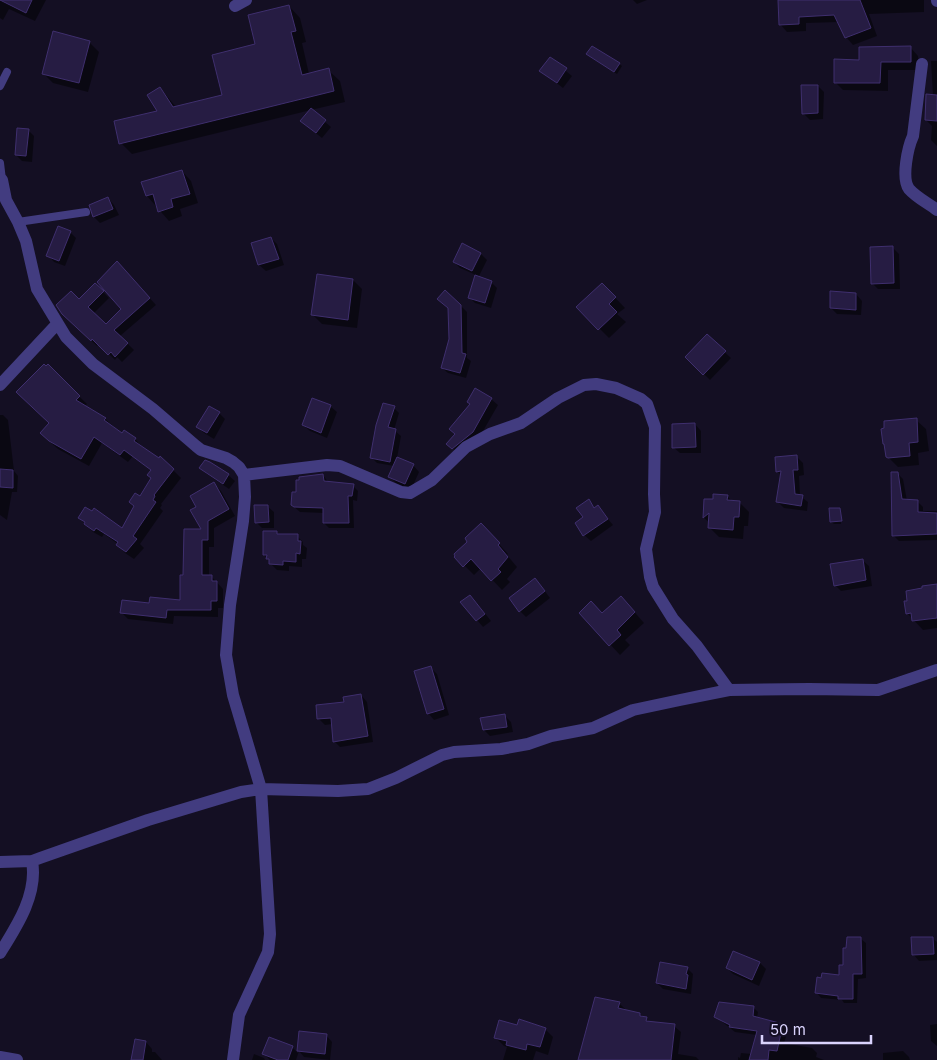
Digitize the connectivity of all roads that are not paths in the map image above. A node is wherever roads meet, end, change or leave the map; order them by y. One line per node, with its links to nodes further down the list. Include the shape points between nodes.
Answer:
1 (922, 64): 6 (street, via 906,180 913,193)
2 (6, 72): 3 (lane)
3 (0, 86)
4 (0, 163): 5 (lane)
5 (1, 179): 8 (street, via 6,200)
6 (937, 210)
7 (86, 212): 8 (lane)
8 (18, 222): 9 (street, via 38,289)
9 (57, 324): 10 (street); 11 (street, via 92,364 201,450 226,458 240,467)
10 (0, 385)
11 (244, 475): 13 (street, via 340,466 410,493 432,480 466,447 521,423 584,385 616,388 641,399 647,404 655,427 655,512 646,549 653,588); 14 (street, via 243,521 226,655 233,695)
12 (937, 670): 13 (street, via 873,691)
13 (729, 690): 14 (street, via 633,710 593,728 528,744 442,755 368,789)
14 (261, 789): 15 (street, via 240,792 148,820); 20 (street, via 270,934 268,952 239,1015)
15 (32, 861): 16 (street); 17 (street, via 31,893)
16 (0, 862)
17 (0, 954)
18 (0, 1057): 19 (street)
19 (17, 1060)
20 (233, 1060)

